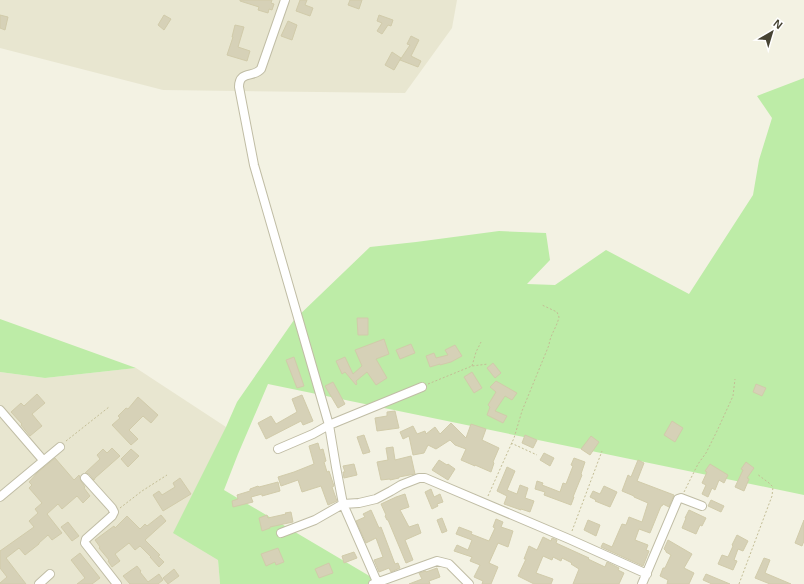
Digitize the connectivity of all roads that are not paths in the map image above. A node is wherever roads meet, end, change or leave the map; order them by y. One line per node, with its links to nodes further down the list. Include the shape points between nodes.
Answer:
1 (285, 0): 4 (street, via 261,69 243,77 239,87 254,165)
2 (422, 387): 4 (street)
3 (0, 410): 7 (street)
4 (329, 425): 6 (street); 10 (street)
5 (60, 447): 7 (street)
6 (278, 449)
7 (43, 460): 9 (street)
8 (85, 478): 17 (street, via 114,512 86,539 85,543)
9 (0, 497)
10 (343, 504): 12 (street, via 315,520); 14 (street, via 376,499 401,485 425,478); 15 (street)
11 (702, 506): 14 (street, via 678,499)
12 (281, 533)
13 (50, 574): 16 (street)
14 (647, 574): 19 (street)
15 (376, 583): 18 (street, via 436,561 449,564)
16 (38, 584)
17 (117, 584)
18 (468, 584)
19 (642, 584)

